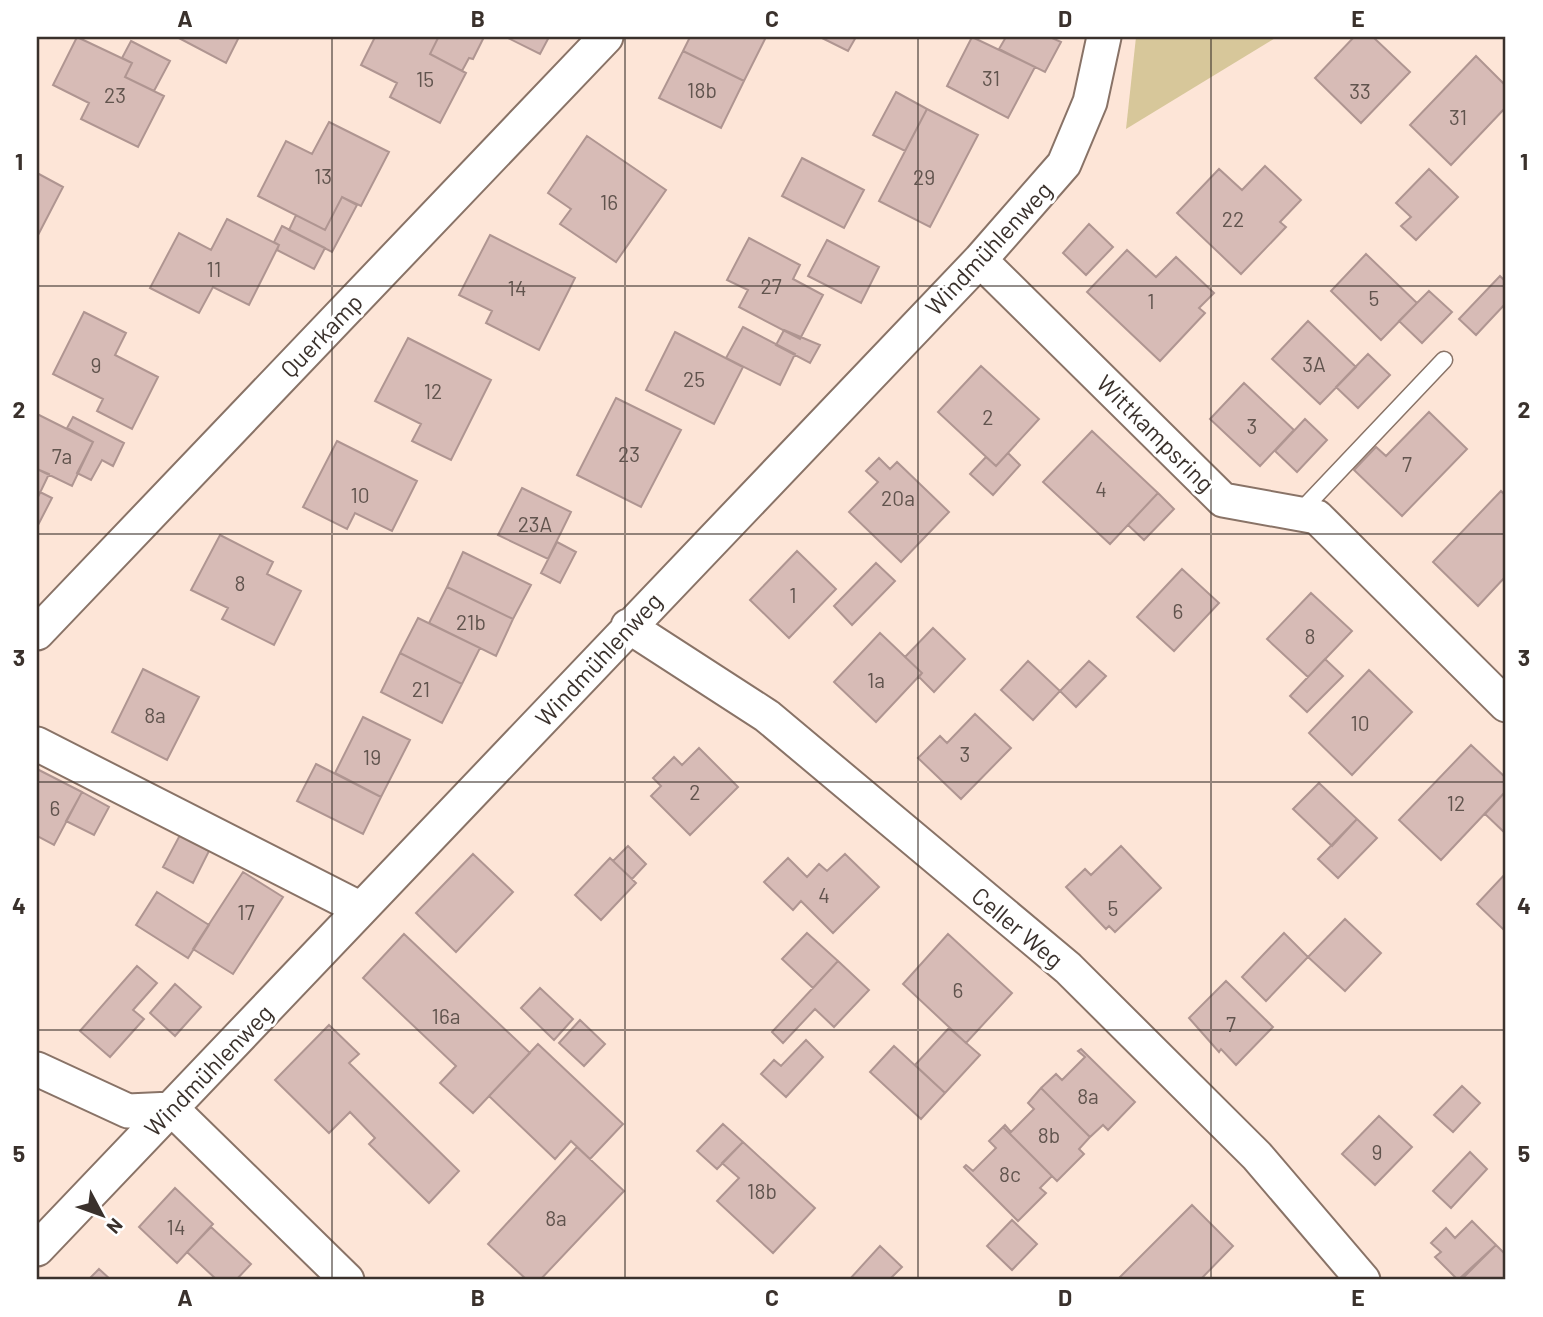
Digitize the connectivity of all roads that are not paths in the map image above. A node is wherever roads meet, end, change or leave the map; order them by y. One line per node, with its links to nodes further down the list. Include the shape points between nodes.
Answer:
1 (606, 37): 7 (street, Querkamp)
2 (1104, 37): 3 (street, Windmühlenweg, via 1090,102 1064,164)
3 (980, 260): 5 (street, Wittkampsring, via 1223,500); 6 (street, Windmühlenweg)
4 (1444, 360): 5 (lane)
5 (1299, 513): 8 (street, Wittkampsring, via 1317,517)
6 (628, 626): 10 (street, Windmühlenweg); 15 (street, Celler Weg, via 767,716 1068,968 1257,1156)
7 (37, 633)
8 (1506, 705)
9 (37, 744): 10 (street)
10 (361, 909): 12 (street, Windmühlenweg)
11 (37, 1069): 12 (street, via 128,1111)
12 (172, 1109): 13 (street, Windmühlenweg); 14 (street)
13 (37, 1249)
14 (347, 1280)
15 (1363, 1280)

